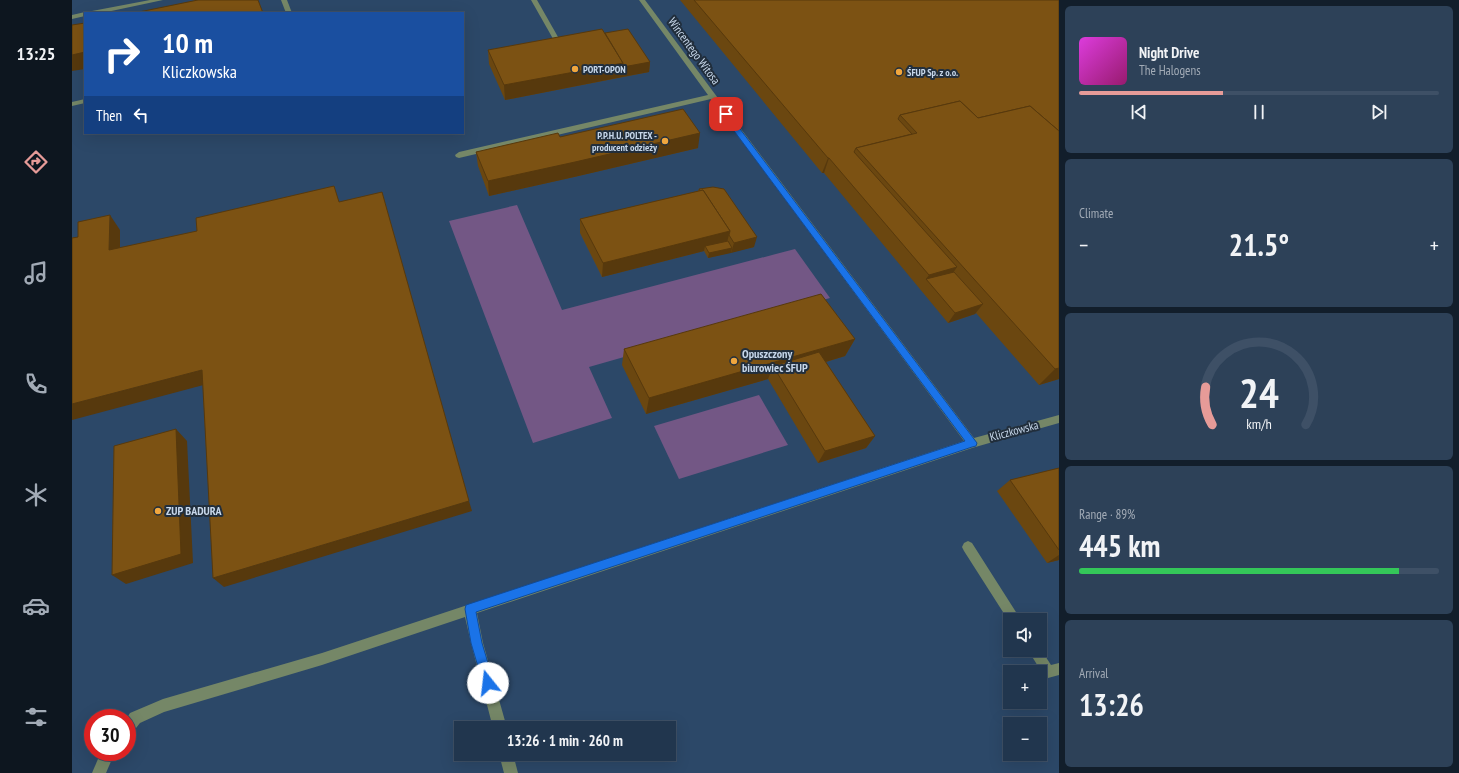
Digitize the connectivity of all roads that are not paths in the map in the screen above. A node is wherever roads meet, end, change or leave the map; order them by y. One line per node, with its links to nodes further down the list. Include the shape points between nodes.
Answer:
1 (160, 0): 5 (street)
2 (284, 0): 6 (street)
3 (534, 0): 9 (street)
4 (642, 0): 10 (street, Wincentego Witosa)
5 (97, 12)
6 (288, 12)
7 (84, 14): 8 (street)
8 (72, 17)
9 (559, 44)
10 (713, 96): 13 (street); 15 (street, Wincentego Witosa)
11 (84, 101): 12 (street)
12 (72, 104)
13 (459, 154)
14 (1059, 419): 15 (street, Kliczkowska)
15 (972, 443): 17 (street, Kliczkowska)
16 (968, 547): 18 (street)
17 (470, 609): 21 (street, Kliczkowska, via 322,659 163,706); 22 (street)
18 (1010, 613)
19 (1038, 657): 20 (street, via 1048,672)
20 (1059, 669)
21 (136, 718)
22 (498, 721)
23 (104, 761): 25 (street)
24 (508, 761): 26 (street)
25 (98, 773)
26 (511, 773)

